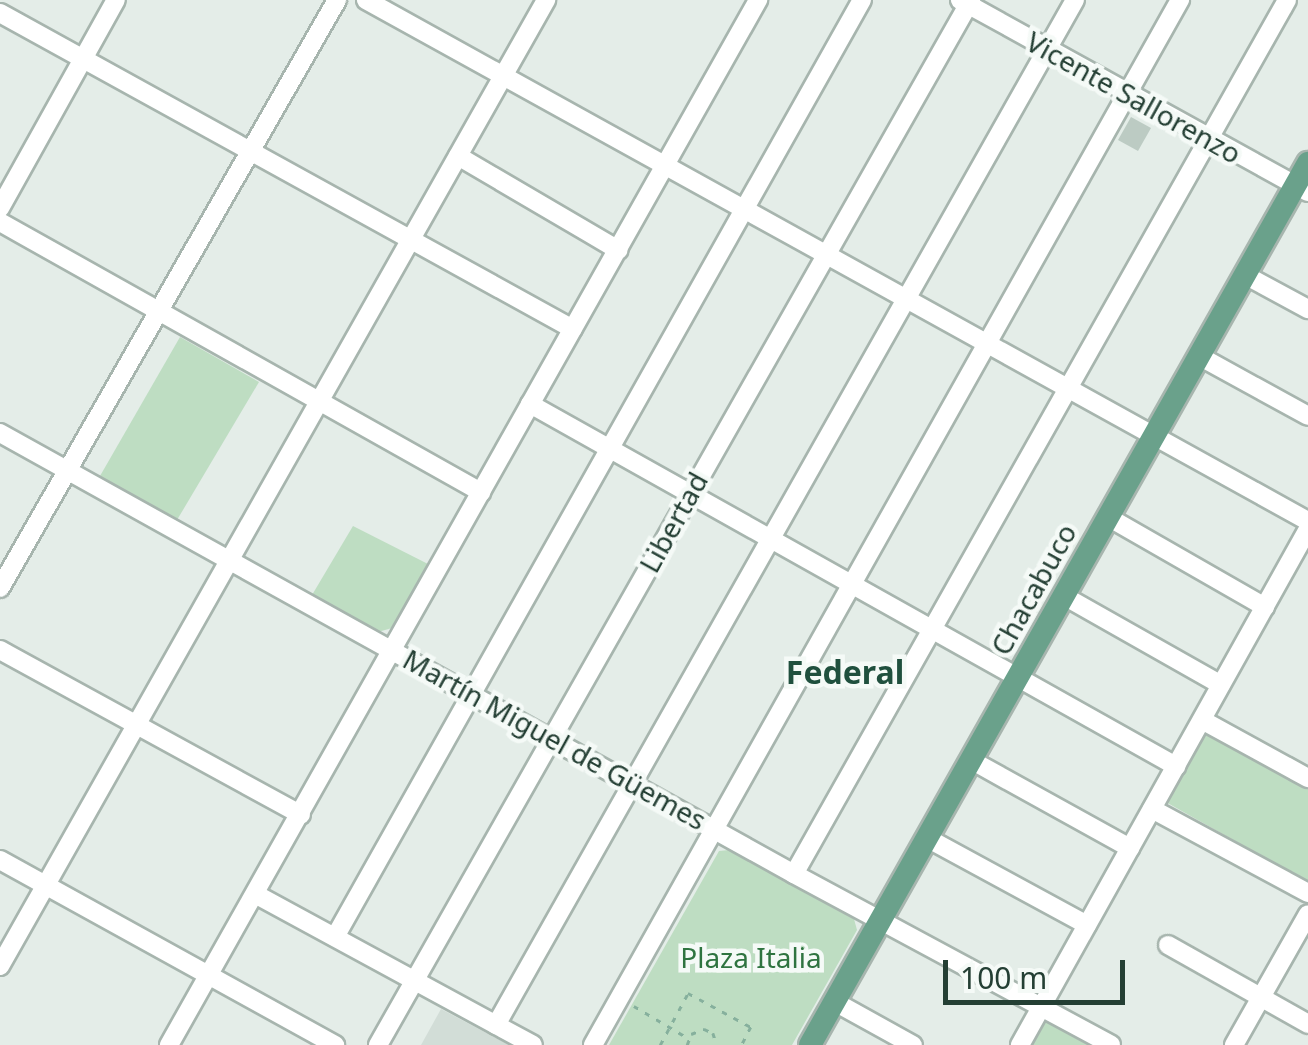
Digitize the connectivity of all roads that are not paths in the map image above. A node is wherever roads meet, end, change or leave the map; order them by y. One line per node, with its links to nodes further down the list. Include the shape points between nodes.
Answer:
1 (116, 0): 13 (street)
2 (338, 0): 17 (street)
3 (366, 0): 14 (street)
4 (546, 0): 14 (street)
5 (862, 0): 23 (street)
6 (1075, 0): 12 (street)
7 (1180, 0): 15 (street)
8 (1288, 0): 16 (street)
9 (967, 2): 12 (street, Vicente Sallorenzo); 27 (street, Libertad)
10 (751, 3): 20 (street)
11 (0, 12): 13 (street)
12 (1048, 50): 15 (street, Vicente Sallorenzo); 29 (street)
13 (84, 58): 17 (street); 22 (street)
14 (503, 76): 18 (street); 20 (street)
15 (1128, 94): 16 (street, Vicente Sallorenzo); 33 (street)
16 (1210, 138): 21 (street, Vicente Sallorenzo); 35 (street)
17 (251, 148): 25 (street); 30 (street)
18 (458, 156): 25 (street); 26 (street)
19 (1308, 162): 21 (main road, Chacabuco)
20 (665, 166): 23 (street); 26 (street)
21 (1302, 189): 28 (main road, Chacabuco)
22 (0, 208)
23 (744, 210): 27 (street); 41 (street)
24 (0, 222): 30 (street)
25 (411, 238): 32 (street); 36 (street)
26 (618, 250): 32 (street)
27 (823, 253): 29 (street); 44 (street, Libertad)
28 (1245, 275): 31 (street); 34 (main road, Chacabuco)
29 (907, 300): 33 (street); 48 (street)
30 (158, 310): 36 (street); 42 (street)
31 (1308, 310)
32 (573, 329): 37 (street)
33 (987, 344): 35 (street); 50 (street)
34 (1199, 356): 38 (street); 40 (main road, Chacabuco)
35 (1068, 389): 40 (street); 54 (street)
36 (320, 399): 43 (street); 49 (street)
37 (530, 404): 41 (street); 43 (street)
38 (1308, 416)
39 (0, 433): 42 (street, Martín Miguel de Güemes)
40 (1154, 436): 45 (main road, Chacabuco); 46 (street)
41 (609, 449): 44 (street); 59 (street)
42 (67, 470): 49 (street, Martín Miguel de Güemes); 51 (street)
43 (481, 492): 56 (street)
44 (688, 495): 48 (street); 62 (street, Libertad)
45 (1108, 517): 52 (main road, Chacabuco); 53 (street)
46 (1308, 521)
47 (1308, 530): 53 (street)
48 (770, 540): 50 (street); 66 (street)
49 (230, 560): 56 (street, Martín Miguel de Güemes); 61 (street)
50 (852, 585): 54 (street); 69 (street)
51 (0, 588)
52 (1064, 596): 57 (main road, Chacabuco); 58 (street)
53 (1265, 607): 58 (street)
54 (932, 631): 57 (street); 73 (street)
55 (0, 650): 61 (street)
56 (393, 650): 59 (street, Martín Miguel de Güemes); 68 (street)
57 (1017, 679): 63 (main road, Chacabuco); 64 (street)
58 (1221, 685): 60 (street)
59 (472, 693): 62 (street, Martín Miguel de Güemes); 80 (street)
60 (1202, 720): 64 (street); 65 (street)
61 (136, 724): 68 (street); 74 (street)
62 (552, 737): 66 (street, Martín Miguel de Güemes); 84 (street, Libertad)
63 (971, 760): 70 (main road, Chacabuco); 71 (street)
64 (1176, 766): 67 (street)
65 (1308, 778)
66 (632, 781): 69 (street, Martín Miguel de Güemes); 89 (street)
67 (1152, 809): 71 (street); 75 (street)
68 (301, 816): 76 (street)
69 (715, 827): 73 (street, Martín Miguel de Güemes); 94 (street)
70 (927, 838): 78 (main road, Chacabuco); 79 (street)
71 (1130, 848): 79 (street)
72 (0, 860): 74 (street)
73 (794, 874): 78 (street, Martín Miguel de Güemes)
74 (46, 885): 82 (street); 83 (street)
75 (1308, 893)
76 (255, 894): 80 (street); 83 (street)
77 (1308, 914): 85 (street)
78 (880, 921): 86 (main road, Chacabuco); 87 (street, Martín Miguel de Güemes)
79 (1087, 925): 87 (street)
80 (335, 937): 84 (street)
81 (1168, 945): 85 (street)
82 (0, 966)
83 (208, 976): 90 (street); 91 (street)
84 (415, 980): 89 (street); 92 (street, Libertad)
85 (1260, 997): 88 (street); 99 (street)
86 (834, 1002): 95 (main road, Chacabuco); 96 (street)
87 (1041, 1008): 97 (street); 98 (street, Martín Miguel de Güemes)
88 (1308, 1024)
89 (496, 1025): 93 (street)
90 (169, 1045)
91 (335, 1045)
92 (378, 1045)
93 (533, 1045)
94 (592, 1045)
95 (810, 1045)
96 (914, 1045)
97 (1020, 1045)
98 (1111, 1045)
99 (1234, 1045)

